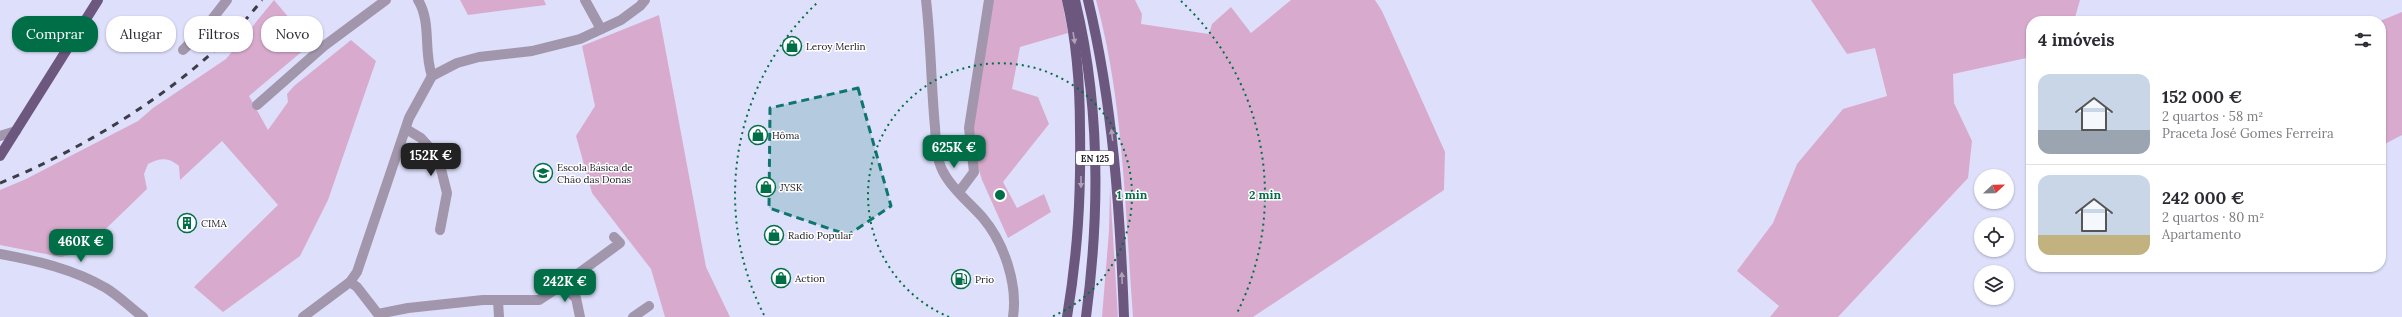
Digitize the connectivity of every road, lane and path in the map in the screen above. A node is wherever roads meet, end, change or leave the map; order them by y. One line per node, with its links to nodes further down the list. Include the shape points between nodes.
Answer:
1 (98, 0): 18 (main road)
2 (227, 0): 14 (street, via 206,28)
3 (386, 0): 16 (street, via 324,46)
4 (418, 0): 15 (street, via 427,24 427,63)
5 (585, 0): 13 (street)
6 (645, 0): 13 (street, via 621,20)
7 (926, 0): 21 (street, via 937,152 945,175)
8 (989, 0): 21 (street, via 969,128 974,172)
9 (1067, 0): 37 (main road, one-way to 37, via 1077,56 1081,168 1078,244)
10 (1075, 0): 38 (main road, EN 125, via 1087,60 1095,147 1095,237)
11 (1083, 0): 39 (main road, EN 125, via 1093,58 1101,156 1100,251)
12 (1088, 0): 40 (main road, one-way to 12, via 1115,159 1108,102)
13 (601, 29): 15 (street, via 562,44 457,63)
14 (183, 50)
15 (432, 76): 17 (street, via 409,118)
16 (257, 105)
17 (406, 129): 22 (street, via 421,138 438,157 446,193); 25 (street, via 357,272)
18 (16, 131): 19 (street); 20 (main road)
19 (0, 136)
20 (0, 156)
21 (959, 192): 36 (street, via 984,219 1000,248 1013,289 1015,305)
22 (440, 230)
23 (614, 237): 26 (street, via 620,243)
24 (0, 254): 31 (street, via 39,261 84,276 108,289)
25 (350, 282): 30 (street, via 357,287); 32 (street)
26 (562, 285): 27 (street, via 539,300); 34 (street, via 576,298)
27 (498, 301): 29 (street, via 483,300); 33 (street)
28 (649, 306): 35 (street)
29 (426, 312): 30 (street, via 408,308)
30 (379, 316)
31 (143, 317)
32 (303, 317)
33 (498, 317)
34 (580, 317)
35 (633, 317)
36 (1012, 317)
37 (1067, 317)
38 (1086, 317)
39 (1093, 317)
40 (1124, 317)

